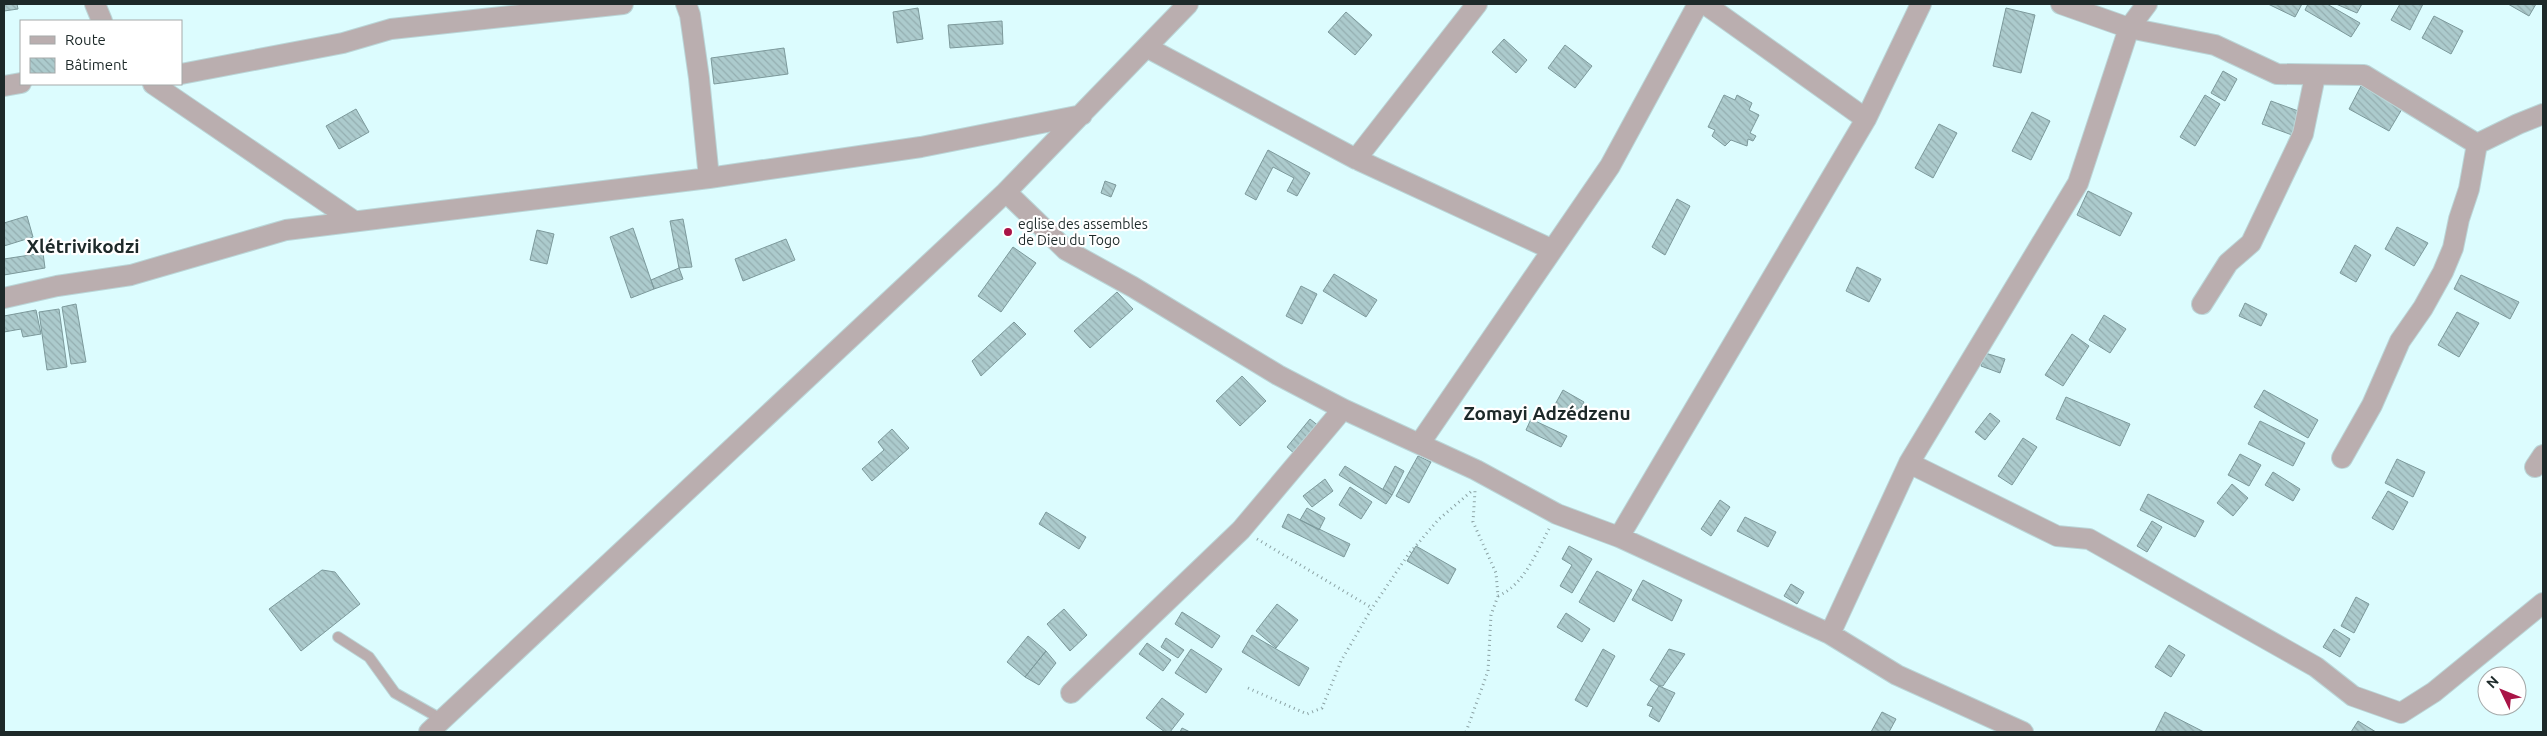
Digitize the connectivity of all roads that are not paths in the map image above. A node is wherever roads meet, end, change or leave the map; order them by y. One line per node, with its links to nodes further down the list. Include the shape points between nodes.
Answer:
1 (95, 4): 11 (street)
2 (624, 4): 14 (street, via 391,30 343,43)
3 (686, 4): 24 (street, via 700,78)
4 (1188, 4): 13 (street)
5 (1477, 4): 23 (street)
6 (1698, 4): 27 (street, via 1610,166)
7 (1705, 4): 21 (street)
8 (1921, 4): 21 (street)
9 (2061, 4): 12 (street)
10 (2147, 4): 12 (street)
11 (102, 20)
12 (2129, 28): 15 (street, via 2215,45 2277,74); 33 (street, via 2078,183)
13 (1148, 48): 20 (street); 23 (street)
14 (182, 74)
15 (2315, 76): 22 (street, via 2364,75); 29 (street, via 2303,134 2251,243 2228,263)
16 (20, 83): 18 (street)
17 (154, 85): 26 (street)
18 (4, 86)
19 (2543, 114): 22 (street)
20 (1082, 116): 24 (street, via 922,147); 25 (street)
21 (1866, 119): 34 (street)
22 (2477, 144): 32 (street, via 2473,175 2443,272 2400,341 2372,405)
23 (1356, 159): 27 (street)
24 (709, 178): 26 (street)
25 (1006, 192): 30 (street, via 1066,250 1278,375); 39 (street)
26 (354, 221): 28 (street, via 286,230 131,274)
27 (1551, 249): 31 (street)
28 (4, 298)
29 (2202, 304)
30 (1343, 409): 31 (street); 38 (street, via 1241,530)
31 (1420, 443): 34 (street, via 1557,514)
32 (2342, 458)
33 (1909, 464): 35 (street, via 2057,536 2089,539 2316,667 2353,696 2401,713 2434,692); 36 (street)
34 (1619, 537): 36 (street)
35 (2543, 603)
36 (1830, 634): 40 (street, via 1897,675)
37 (338, 637): 39 (lane, via 369,657 395,693)
38 (1071, 693)
39 (436, 726)
40 (2023, 732)

